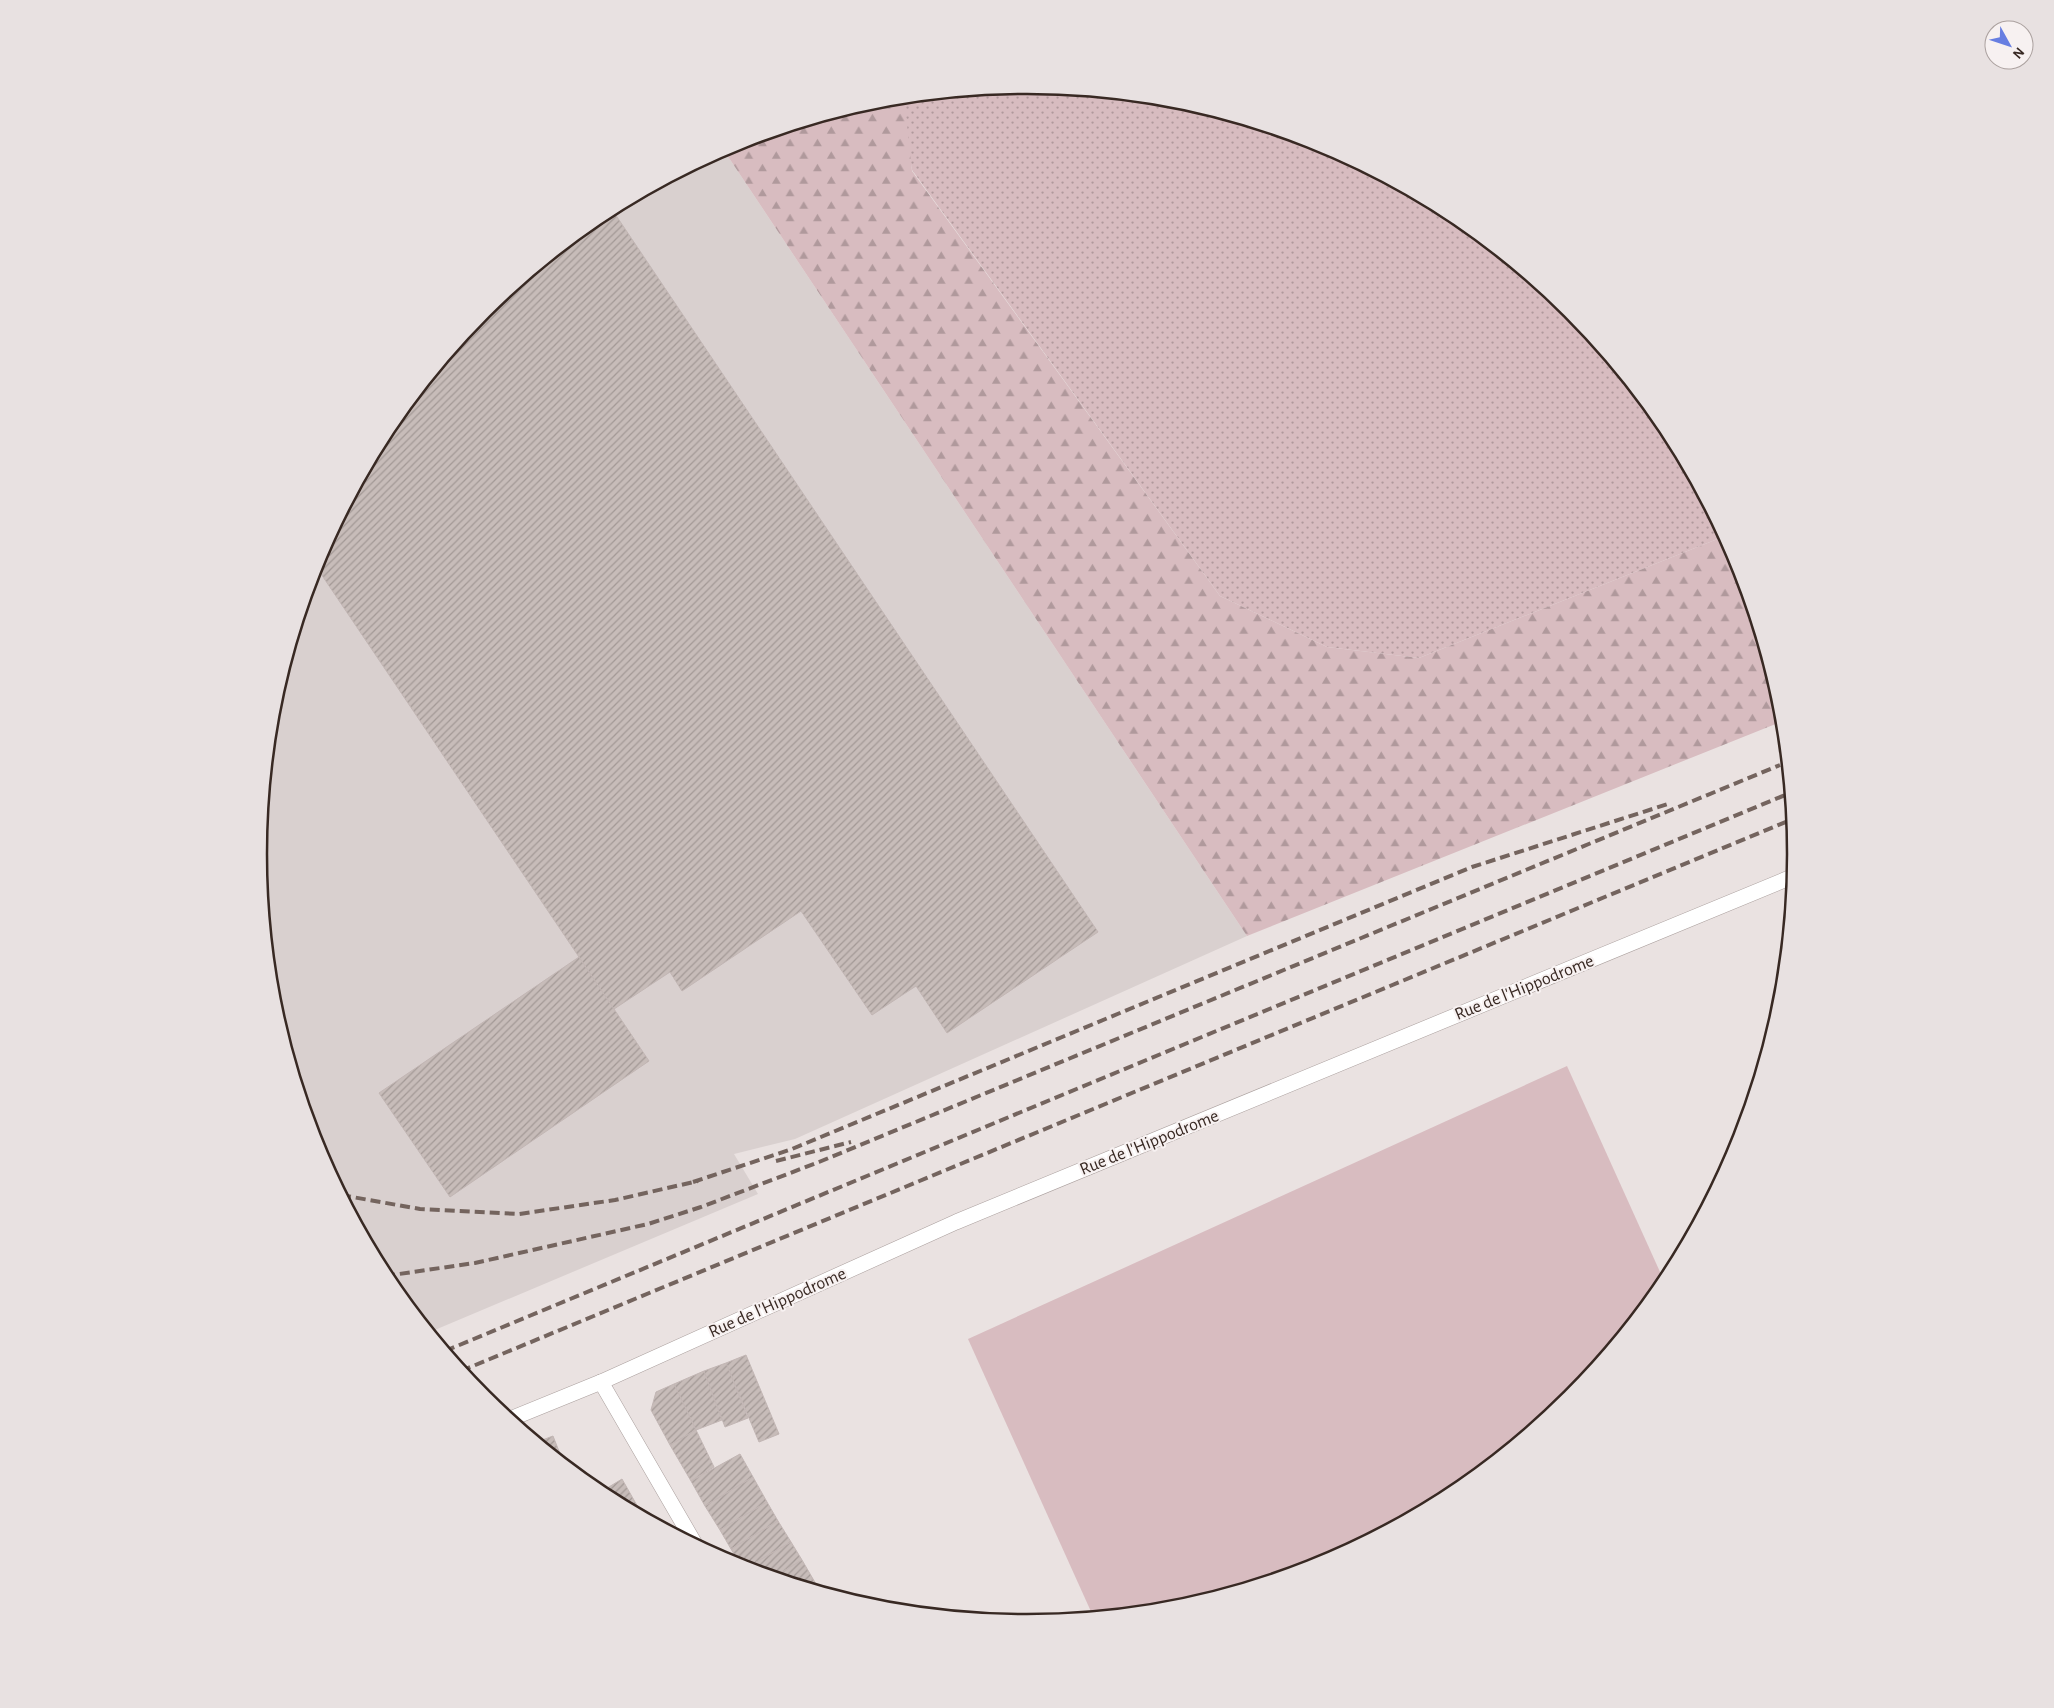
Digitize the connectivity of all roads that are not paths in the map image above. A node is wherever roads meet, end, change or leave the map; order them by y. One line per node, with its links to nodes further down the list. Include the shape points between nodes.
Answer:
1 (1786, 879): 2 (street, Rue de l'Hippodrome, via 965,1218)
2 (600, 1382): 3 (street, Rue de l'Hippodrome); 4 (street)
3 (516, 1417)
4 (690, 1535)

